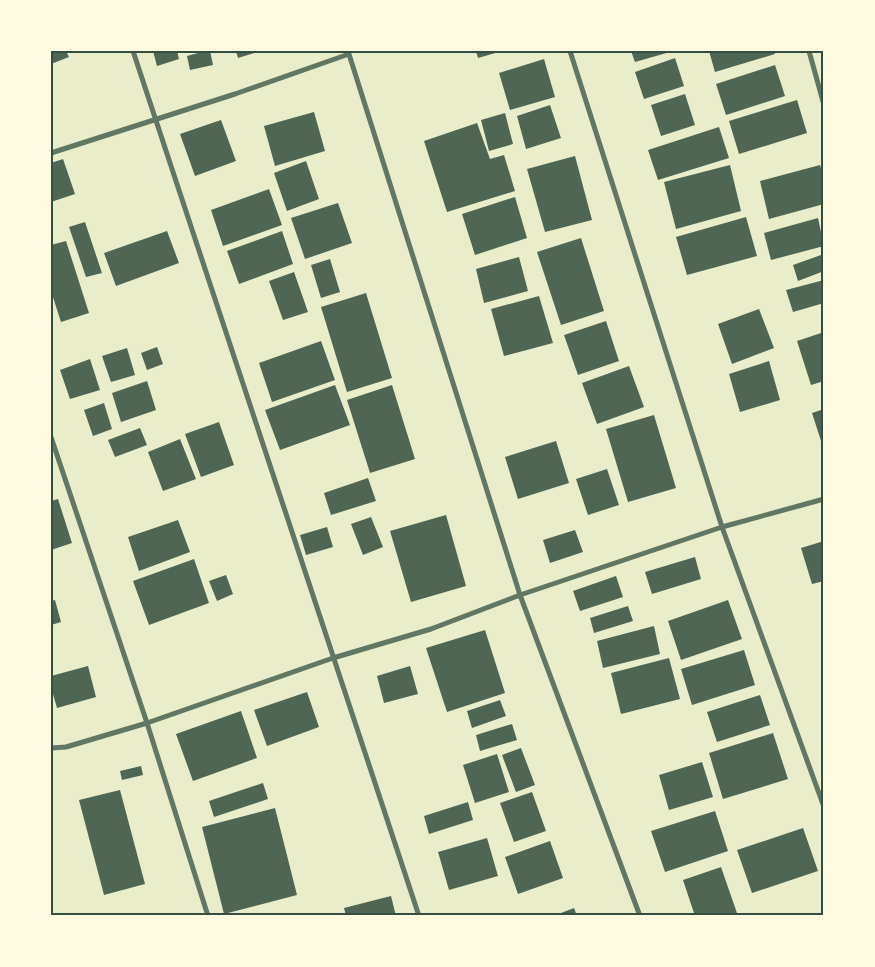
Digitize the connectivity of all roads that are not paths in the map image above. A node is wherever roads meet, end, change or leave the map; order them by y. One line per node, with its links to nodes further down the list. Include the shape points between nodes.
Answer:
1 (133, 51): 6 (street)
2 (570, 51): 10 (street)
3 (808, 51): 5 (street)
4 (348, 53): 6 (street); 11 (street)
5 (824, 105)
6 (157, 120): 7 (street); 12 (street)
7 (51, 154)
8 (51, 437): 13 (street)
9 (824, 499): 10 (street)
10 (722, 527): 11 (street); 15 (street)
11 (520, 595): 12 (street, via 431,629); 18 (street)
12 (333, 658): 13 (street); 17 (street)
13 (147, 723): 14 (street, via 66,747); 16 (street)
14 (51, 748)
15 (824, 807)
16 (208, 916)
17 (419, 916)
18 (640, 916)

